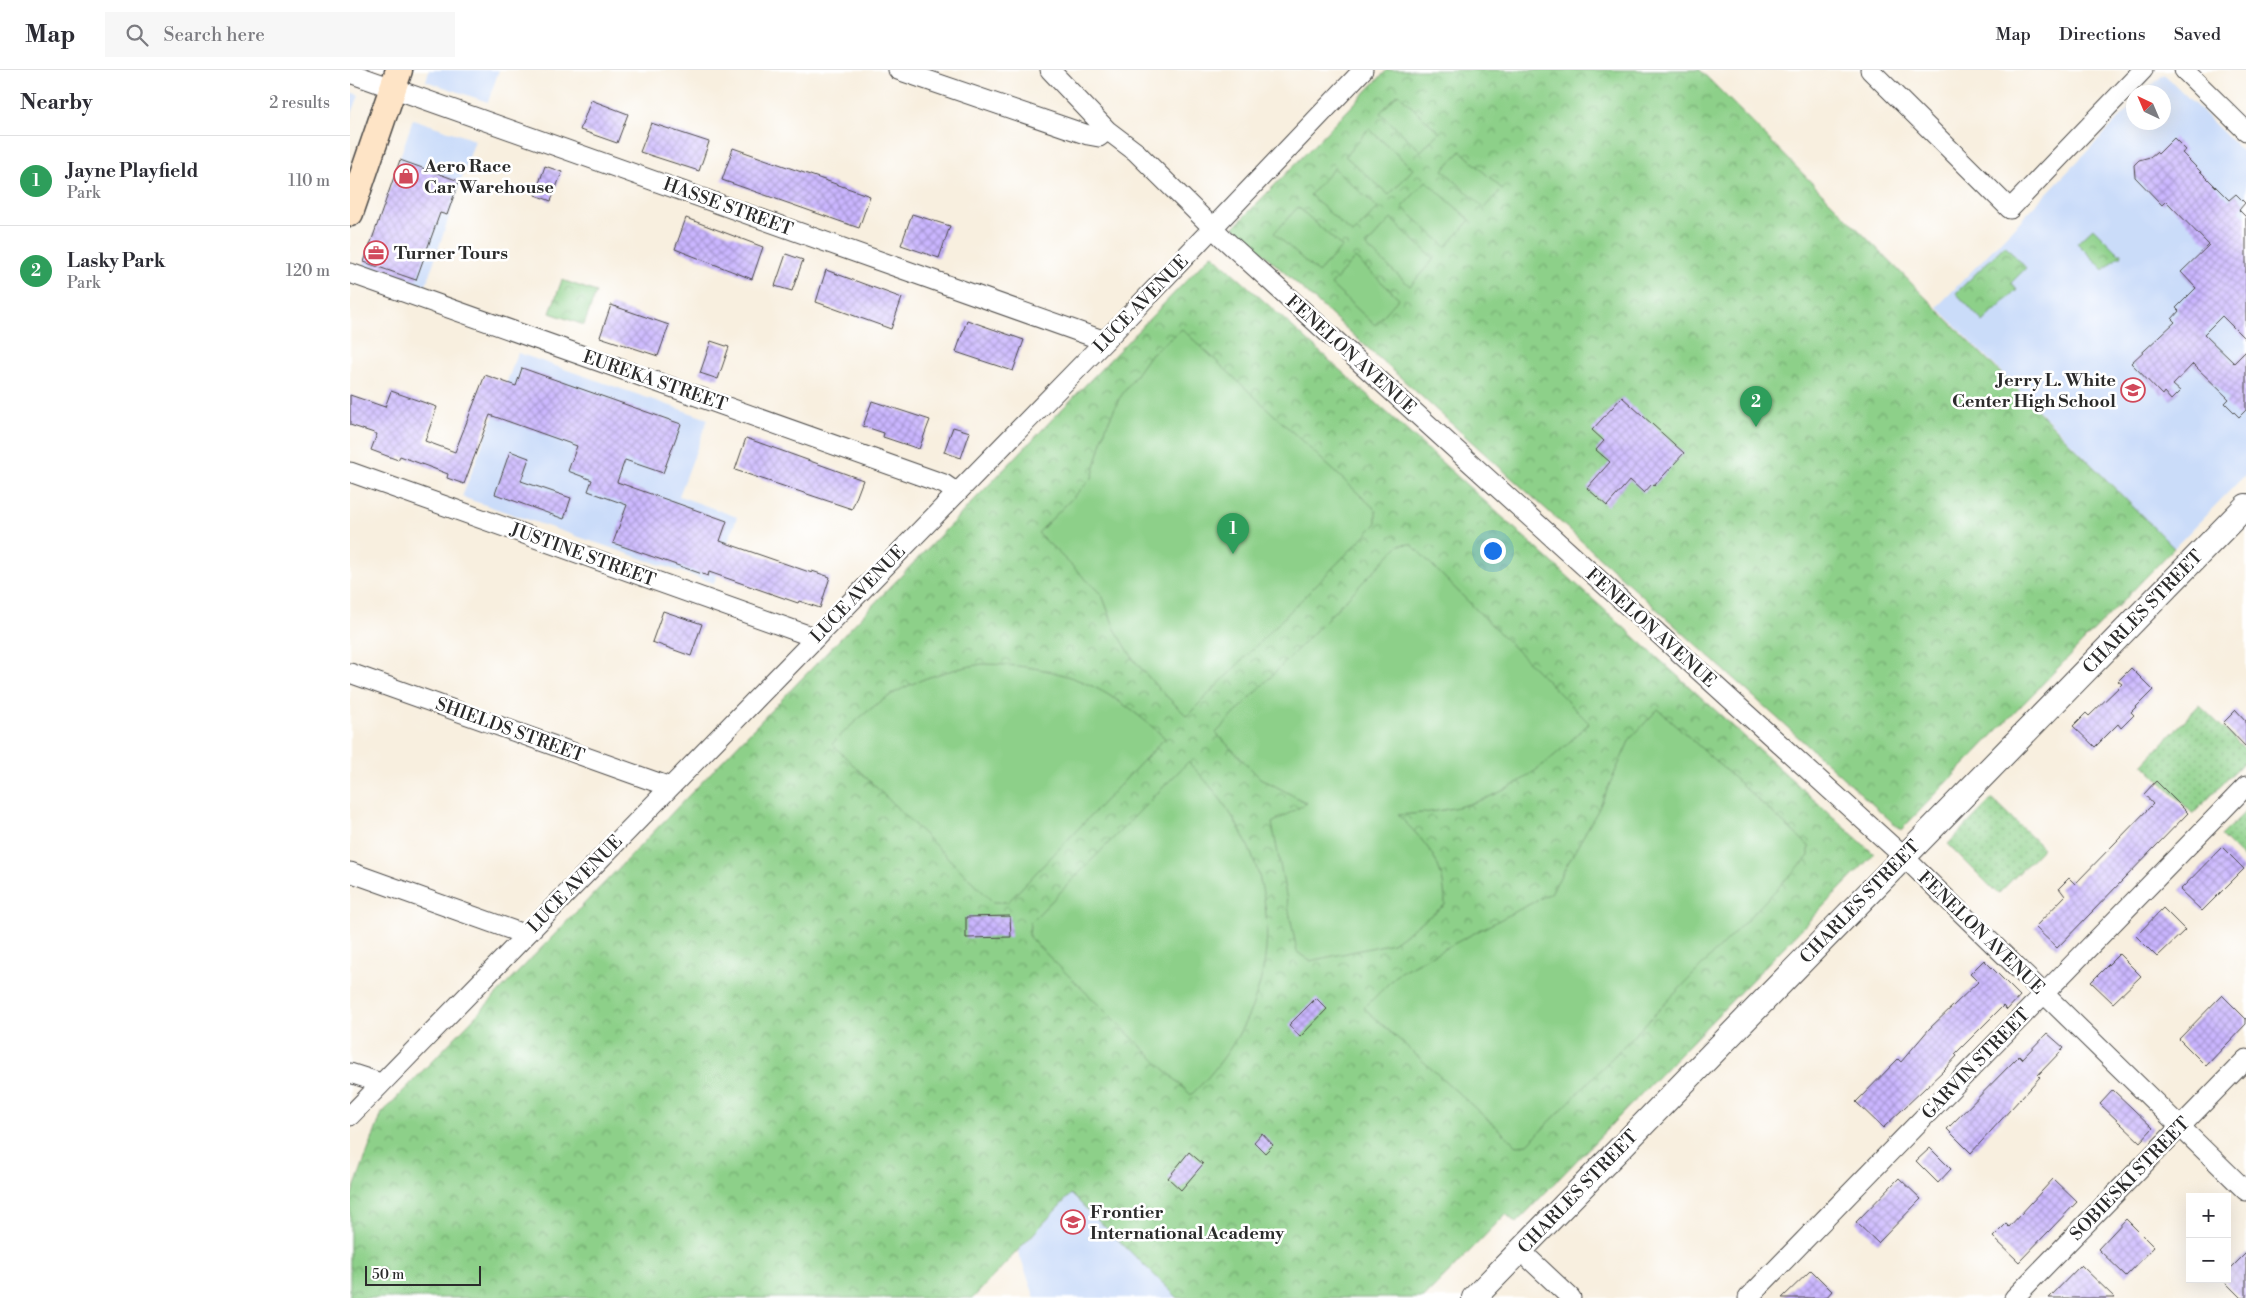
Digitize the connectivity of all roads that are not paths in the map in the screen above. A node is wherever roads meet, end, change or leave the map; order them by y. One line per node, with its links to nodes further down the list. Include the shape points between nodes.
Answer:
1 (898, 70): 9 (street, via 1094,137)
2 (1050, 70): 9 (street, FENELON AVENUE)
3 (1870, 70): 4 (street, via 2010,209)
4 (2143, 70)
5 (2184, 70): 10 (street)
6 (350, 73): 8 (street, HASSE STREET)
7 (1355, 73): 12 (street, LUCE AVENUE)
8 (396, 79): 11 (main road); 14 (street, HASSE STREET)
9 (1107, 130): 12 (street, FENELON AVENUE, via 1136,152)
10 (2246, 132)
11 (350, 213)
12 (1212, 228): 14 (street, LUCE AVENUE); 22 (street, FENELON AVENUE)
13 (350, 273): 16 (street, EUREKA STREET, via 944,484)
14 (1105, 341): 16 (street, LUCE AVENUE)
15 (350, 472): 18 (street, JUSTINE STREET)
16 (957, 493): 18 (street, LUCE AVENUE)
17 (2246, 506): 22 (street, CHARLES STREET)
18 (816, 638): 21 (street, LUCE AVENUE)
19 (350, 673): 21 (street, SHIELDS STREET)
20 (2246, 786): 25 (street, GARVIN STREET)
21 (670, 787): 24 (street, LUCE AVENUE)
22 (1904, 857): 25 (street, FENELON AVENUE); 32 (street, CHARLES STREET)
23 (350, 872): 24 (street)
24 (526, 935): 28 (street, LUCE AVENUE)
25 (2044, 994): 30 (street, FENELON AVENUE); 35 (street, GARVIN STREET)
26 (2246, 1059): 30 (street, SOBIESKI STREET)
27 (350, 1072): 28 (street)
28 (381, 1083): 29 (street, LUCE AVENUE)
29 (350, 1116)
30 (2180, 1126): 31 (street, FENELON AVENUE); 36 (street, SOBIESKI STREET)
31 (2246, 1191)
32 (1520, 1251): 33 (street, CHARLES STREET); 34 (street)
33 (1474, 1298)
34 (1571, 1298)
35 (1748, 1298)
36 (2014, 1298)

